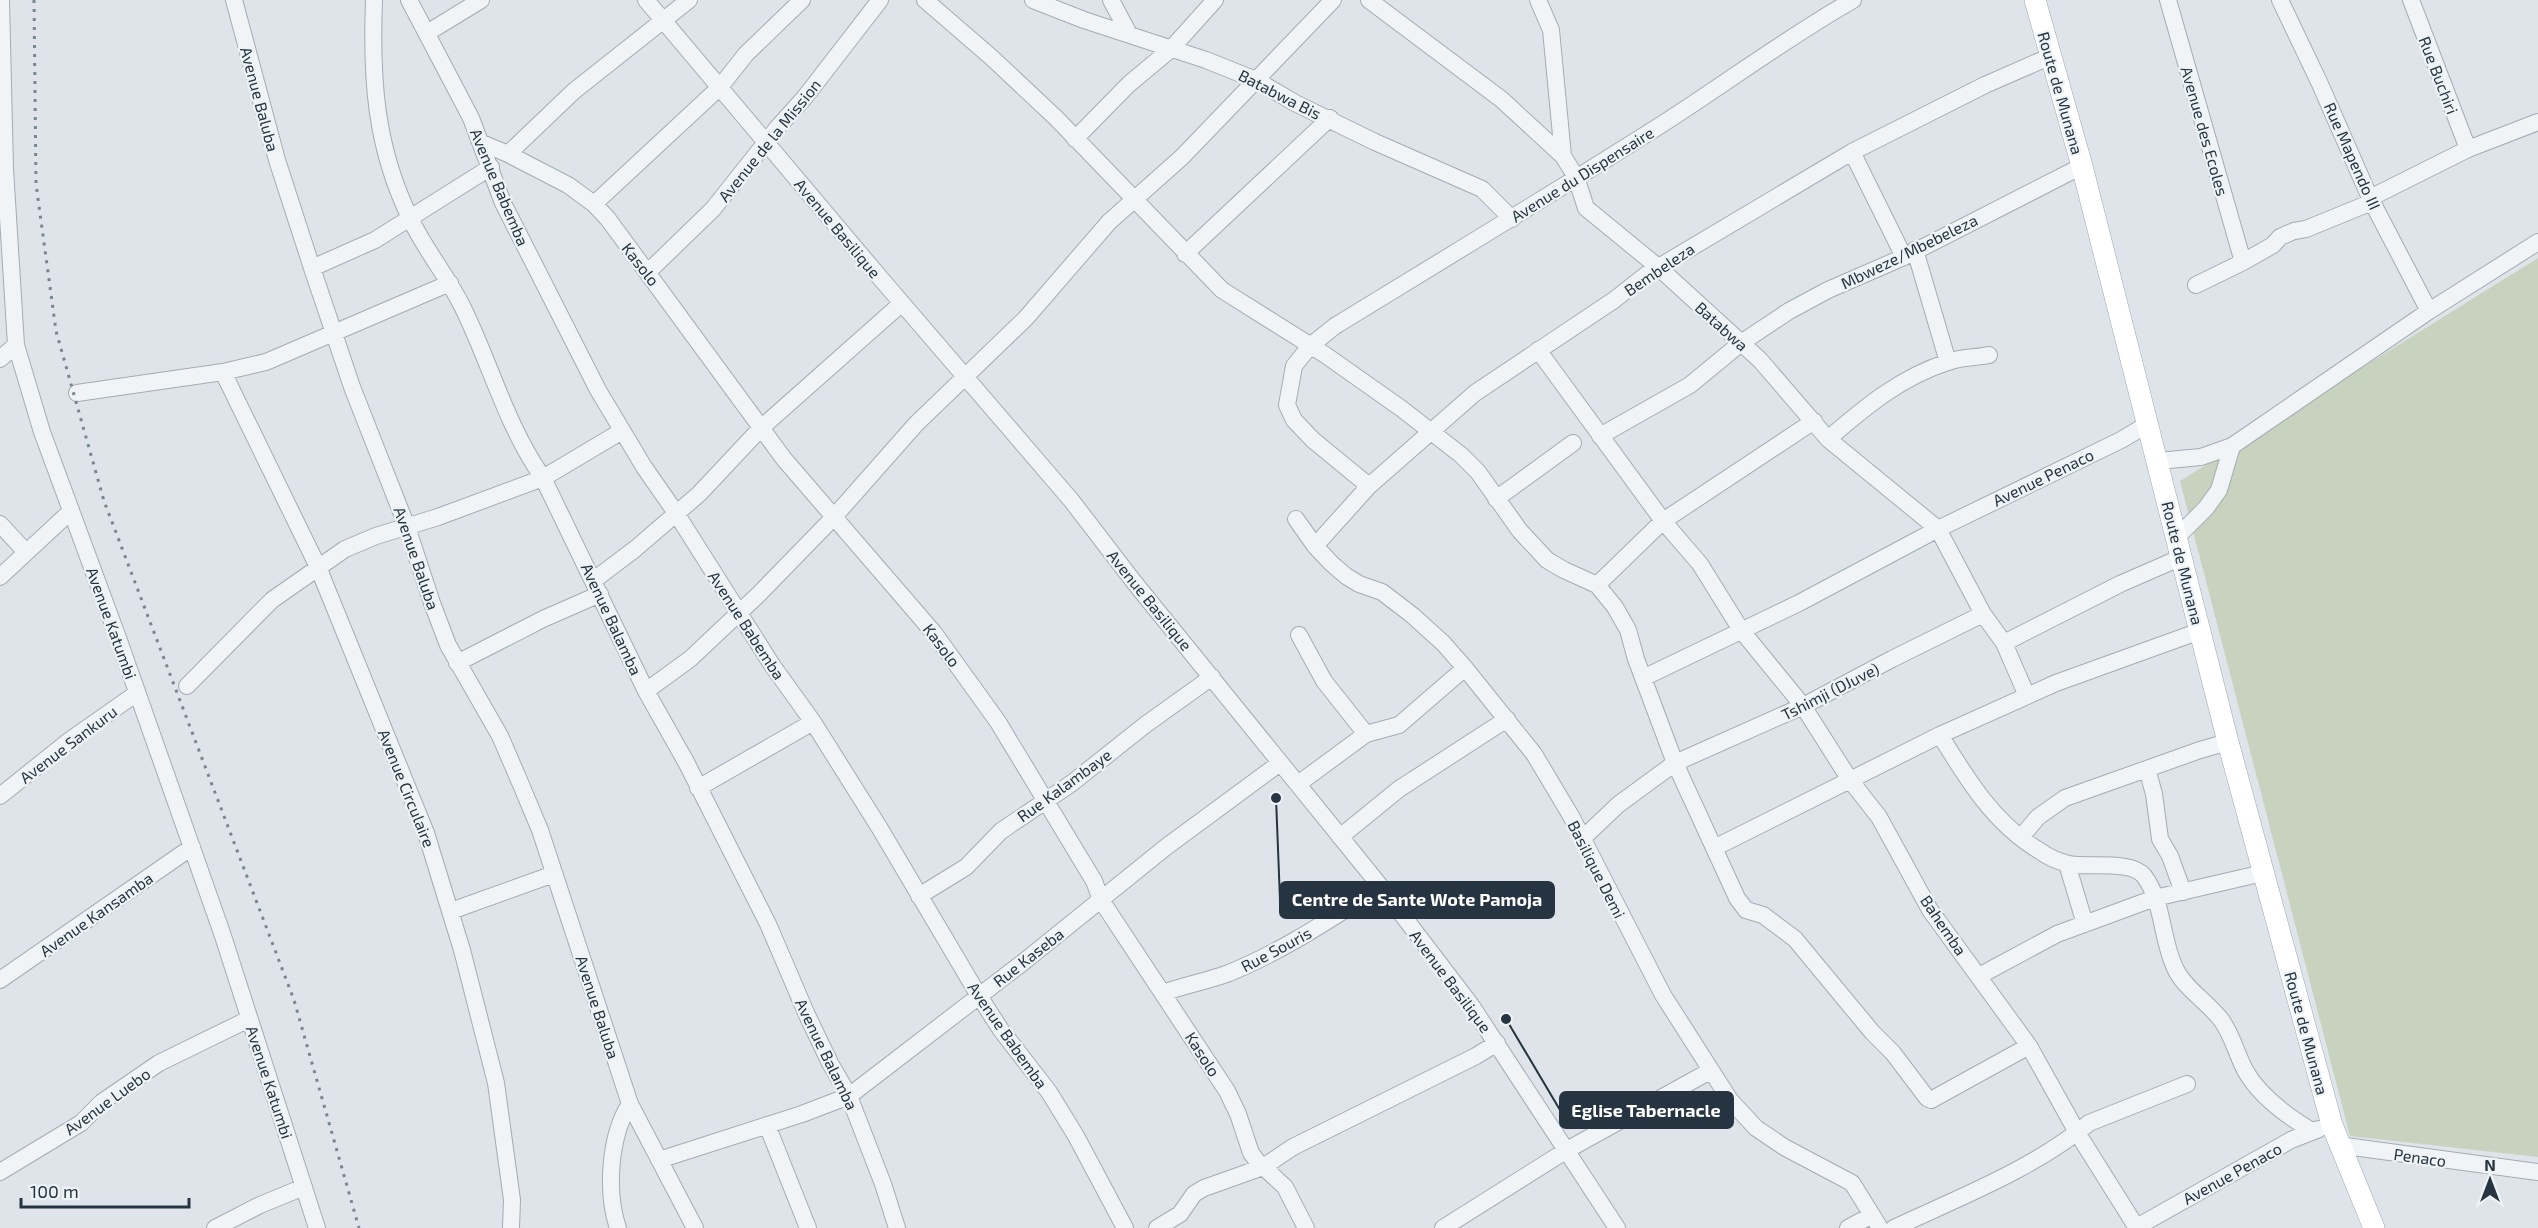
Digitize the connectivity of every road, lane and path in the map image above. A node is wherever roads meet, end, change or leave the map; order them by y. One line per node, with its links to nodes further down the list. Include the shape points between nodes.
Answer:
1 (1, 0): 31 (street, Avenue Katumbi)
2 (234, 0): 52 (street, Avenue Baluba, via 277,160)
3 (374, 0): 45 (street, Avenue Balamba, via 372,70 379,129)
4 (409, 0): 23 (street, Avenue Babemba)
5 (481, 0): 23 (street)
6 (646, 0): 22 (street, Avenue Basilique)
7 (689, 0): 22 (street)
8 (802, 0): 28 (street, via 746,54)
9 (880, 0): 33 (street, Avenue de la Mission)
10 (925, 0): 32 (street, via 991,57)
11 (1033, 0): 24 (street, Batabwa Bis)
12 (1111, 0): 24 (street)
13 (1215, 0): 25 (street)
14 (1333, 0): 27 (street)
15 (1369, 0): 38 (street, Batabwa, via 1502,99)
16 (1538, 0): 38 (street, via 1551,30)
17 (1853, 0): 41 (street, Avenue du Dispensaire)
18 (2035, 0): 26 (main road, Route de Munana)
19 (2168, 0): 50 (street, Avenue des Ecoles)
20 (2280, 0): 43 (street, Rue Mapendo III)
21 (2411, 0): 35 (street, Rue Buchiri)
22 (665, 21): 28 (street, Avenue Basilique); 37 (street, via 574,91)
23 (427, 33): 34 (street, Avenue Babemba)
24 (1129, 34): 25 (street, Batabwa Bis)
25 (1172, 49): 27 (street, Batabwa Bis); 32 (street, via 1129,84)
26 (2049, 57): 36 (street, Bembeleza, via 1984,85); 39 (main road, Route de Munana)
27 (1256, 80): 29 (street, Batabwa Bis); 42 (street, via 1182,157)
28 (720, 87): 33 (street, Avenue Basilique); 44 (street)
29 (1330, 118): 46 (street, Batabwa Bis, via 1401,155 1482,189); 48 (street)
30 (2538, 122): 35 (street)
31 (2, 127): 60 (street, Avenue Katumbi)
32 (1075, 139): 42 (street)
33 (767, 142): 53 (street, Avenue de la Mission, via 713,209); 56 (street, Avenue Basilique)
34 (482, 143): 37 (street, Kasolo); 40 (street, Avenue Babemba)
35 (2468, 150): 43 (street)
36 (1852, 152): 49 (street); 51 (street, Bembeleza)
37 (508, 154): 44 (street, Kasolo, via 568,185)
38 (1563, 156): 41 (street, Batabwa)
39 (2082, 166): 49 (street, Mbweze/Mbebeleza); 70 (main road, Route de Munana)
40 (491, 167): 45 (street); 72 (street, Avenue Babemba, via 503,203 559,316)
41 (1576, 177): 46 (street, Avenue du Dispensaire); 51 (street, Batabwa, via 1586,208)
42 (1134, 198): 48 (street); 67 (street, via 1026,318)
43 (2371, 200): 50 (street, via 2280,237); 57 (street, Rue Mapendo III)
44 (594, 204): 53 (street, Kasolo)
45 (409, 218): 52 (street, via 375,240); 54 (street, Avenue Balamba)
46 (1512, 219): 61 (street, Avenue du Dispensaire, via 1335,326)
47 (2538, 242): 57 (street)
48 (1185, 254): 61 (street, via 1222,290)
49 (1909, 254): 59 (street, Mbweze/Mbebeleza, via 1789,311); 65 (street)
50 (2243, 262): 55 (street)
51 (1658, 267): 59 (street, Batabwa); 62 (street, Bembeleza)
52 (312, 268): 58 (street, Avenue Baluba)
53 (648, 272): 71 (street, Kasolo)
54 (450, 283): 58 (street); 79 (street, Avenue Balamba, via 510,422 525,453)
55 (2196, 285)
56 (902, 303): 67 (street, Avenue Basilique); 71 (street)
57 (2429, 311): 77 (street)
58 (334, 334): 66 (street, via 266,362); 88 (street, Avenue Baluba)
59 (1741, 343): 69 (street, Batabwa); 74 (street, Mbweze/Mbebeleza, via 1690,385)
60 (16, 345): 64 (street); 82 (street, Avenue Katumbi)
61 (1310, 346): 73 (street); 80 (street, Avenue du Dispensaire, via 1294,366 1287,405 1294,420 1313,440)
62 (1538, 350): 73 (street, Bembeleza, via 1476,393); 74 (street, Bahemba)
63 (1989, 355): 65 (street)
64 (0, 358)
65 (1948, 362): 75 (street, via 1904,381 1870,402)
66 (223, 372): 68 (street); 93 (street, Avenue Circulaire)
67 (965, 378): 84 (street, via 916,423); 105 (street, Avenue Basilique, via 1071,500)
68 (77, 393)
69 (1814, 421): 75 (street, Batabwa); 86 (street)
70 (2148, 424): 78 (main road, Route de Munana); 89 (street, Avenue Penaco)
71 (761, 428): 83 (street); 84 (street, Kasolo)
72 (622, 430): 79 (street); 83 (street, Avenue Babemba)
73 (1431, 433): 80 (street, Bembeleza); 81 (street, via 1461,455)
74 (1600, 436): 86 (street, Bahemba)
75 (1828, 439): 89 (street, Batabwa)
76 (1573, 443): 81 (street)
77 (2232, 446): 78 (street, via 2201,457); 91 (street, via 2219,490)
78 (2158, 461): 91 (main road, Route de Munana)
79 (543, 477): 88 (street); 96 (street, Avenue Balamba)
80 (1369, 486): 90 (street, Bembeleza)
81 (1496, 499): 95 (street, via 1547,560)
82 (70, 512): 92 (street); 109 (street, Avenue Katumbi)
83 (676, 513): 96 (street); 97 (street, Avenue Babemba)
84 (833, 518): 97 (street); 124 (street, Kasolo, via 934,633 998,722)
85 (1296, 519): 90 (street, Basilique Demi)
86 (1663, 521): 95 (street); 99 (street, Bahemba, via 1700,564)
87 (0, 524): 92 (street)
88 (407, 527): 93 (street, via 345,549); 103 (street, Avenue Baluba, via 432,603)
89 (1938, 529): 98 (street, Batabwa); 99 (street, Avenue Penaco)
90 (1315, 546): 104 (street, Basilique Demi, via 1346,576 1382,592 1412,615)
91 (2179, 547): 100 (main road, Route de Munana); 102 (street, via 2129,580)
92 (26, 552): 94 (street)
93 (318, 567): 107 (street, via 255,616); 138 (street, Avenue Circulaire, via 426,833)
94 (0, 577)
95 (1597, 585): 106 (street, via 1628,630)
96 (597, 587): 103 (street); 108 (street, Avenue Balamba)
97 (740, 614): 108 (street, via 690,659); 113 (street, Avenue Babemba)
98 (1983, 614): 102 (street, Batabwa); 111 (street, Tshimji (DJuve))
99 (1741, 630): 106 (street, Avenue Penaco); 111 (street, Bahemba)
100 (2200, 631): 110 (street); 116 (main road, Route de Munana)
101 (1299, 635): 114 (street, via 1324,681)
102 (2004, 643): 110 (street, Batabwa)
103 (458, 663): 132 (street, Avenue Baluba, via 500,736)
104 (1465, 668): 112 (street, Basilique Demi); 114 (street, via 1400,725)
105 (1212, 677): 117 (street, Avenue Basilique); 124 (street, Rue Kalambaye)
106 (1643, 678): 118 (street)
107 (187, 686)
108 (646, 691): 122 (street, Avenue Balamba)
109 (137, 693): 123 (street, Avenue Sankuru); 128 (street, Avenue Katumbi)
110 (2027, 696): 115 (street)
111 (1803, 706): 118 (street, Tshimji (DJuve)); 120 (street, Bahemba)
112 (1507, 719): 125 (street, via 1400,789); 127 (street, Basilique Demi, via 1534,754)
113 (813, 722): 122 (street); 135 (street, Avenue Babemba)
114 (1366, 734): 121 (street)
115 (1940, 735): 120 (street); 126 (street, via 1968,782 1992,812)
116 (2228, 742): 119 (street); 131 (main road, Route de Munana)
117 (1280, 763): 121 (street, Avenue Basilique); 137 (street, Rue Kaseba)
118 (1675, 763): 127 (street, Tshimji (DJuve), via 1619,804); 129 (street)
119 (2147, 769): 126 (street, via 2065,798 2038,817); 134 (street, via 2160,839)
120 (1850, 780): 129 (street); 140 (street, Bahemba, via 1879,817 1930,910)
121 (1298, 784): 125 (street, Avenue Basilique)
122 (698, 788): 149 (street, Avenue Balamba)
123 (0, 796)
124 (1047, 800): 135 (street, Rue Kalambaye, via 1001,831 966,867); 137 (street, Kasolo)
125 (1340, 837): 133 (street, Avenue Basilique)
126 (2020, 837): 130 (street)
127 (1583, 838): 147 (street, Basilique Demi, via 1652,975)
128 (192, 847): 141 (street, Avenue Kansamba); 144 (street, Avenue Katumbi)
129 (1714, 848): 146 (street, via 1743,907 1763,915 1795,939 1928,1100)
130 (2067, 864): 136 (street, via 2138,870); 139 (street)
131 (2263, 873): 134 (street); 153 (main road, Route de Munana)
132 (554, 874): 138 (street); 150 (street, Avenue Baluba)
133 (1381, 887): 142 (street, Rue Souris, via 1258,960 1228,974); 145 (street, Avenue Basilique)
134 (2183, 892): 136 (street)
135 (919, 896): 143 (street, Avenue Babemba)
136 (2156, 898): 139 (street); 153 (street, via 2165,943 2176,972 2220,1018 2256,1085 2289,1118)
137 (1101, 900): 142 (street, Kasolo); 143 (street, Rue Kaseba)
138 (451, 912): 163 (street, Avenue Circulaire, via 496,1083 512,1200)
139 (2085, 924): 140 (street, via 2057,934)
140 (1979, 976): 146 (street, Bahemba)
141 (0, 980)
142 (1163, 993): 156 (street, Kasolo, via 1227,1091 1251,1153)
143 (979, 996): 149 (street, Rue Kaseba); 168 (street, Avenue Babemba, via 1076,1136)
144 (249, 1019): 157 (street, Avenue Luebo, via 159,1063 102,1102 81,1123); 159 (street, Avenue Katumbi)
145 (1497, 1043): 154 (street, Avenue Basilique); 156 (street, via 1293,1147)
146 (2030, 1046): 152 (street, Bahemba)
147 (1710, 1071): 154 (street); 160 (street, Basilique Demi, via 1756,1128 1852,1183)
148 (2187, 1084): 152 (street, via 2089,1123)
149 (849, 1096): 151 (street, Rue Kaseba); 167 (street, Avenue Balamba)
150 (630, 1104): 155 (street, Avenue Baluba); 164 (street, via 618,1127 612,1168 612,1210)
151 (767, 1125): 155 (street, Rue Kaseba); 166 (street)
152 (2078, 1134): 174 (street, via 2000,1178); 175 (street, Bahemba)
153 (2327, 1134): 158 (street, Penaco); 175 (street, Avenue Penaco); 176 (main road, Route de Munana)
154 (1567, 1149): 171 (street); 172 (street, Avenue Basilique)
155 (660, 1160): 165 (street, Avenue Baluba)
156 (1263, 1167): 169 (street, via 1204,1188 1194,1194 1180,1214); 170 (street, Kasolo, via 1285,1187)
157 (0, 1172)
158 (2538, 1172)
159 (304, 1187): 161 (street); 162 (street, Avenue Katumbi)
160 (1876, 1221): 173 (street)
161 (215, 1228)
162 (317, 1228)
163 (512, 1228)
164 (618, 1228)
165 (694, 1228)
166 (808, 1228)
167 (897, 1228)
168 (1125, 1228)
169 (1157, 1228)
170 (1306, 1228)
171 (1443, 1228)
172 (1617, 1228)
173 (1848, 1228)
174 (1894, 1228)
175 (2136, 1228)
176 (2373, 1228)

